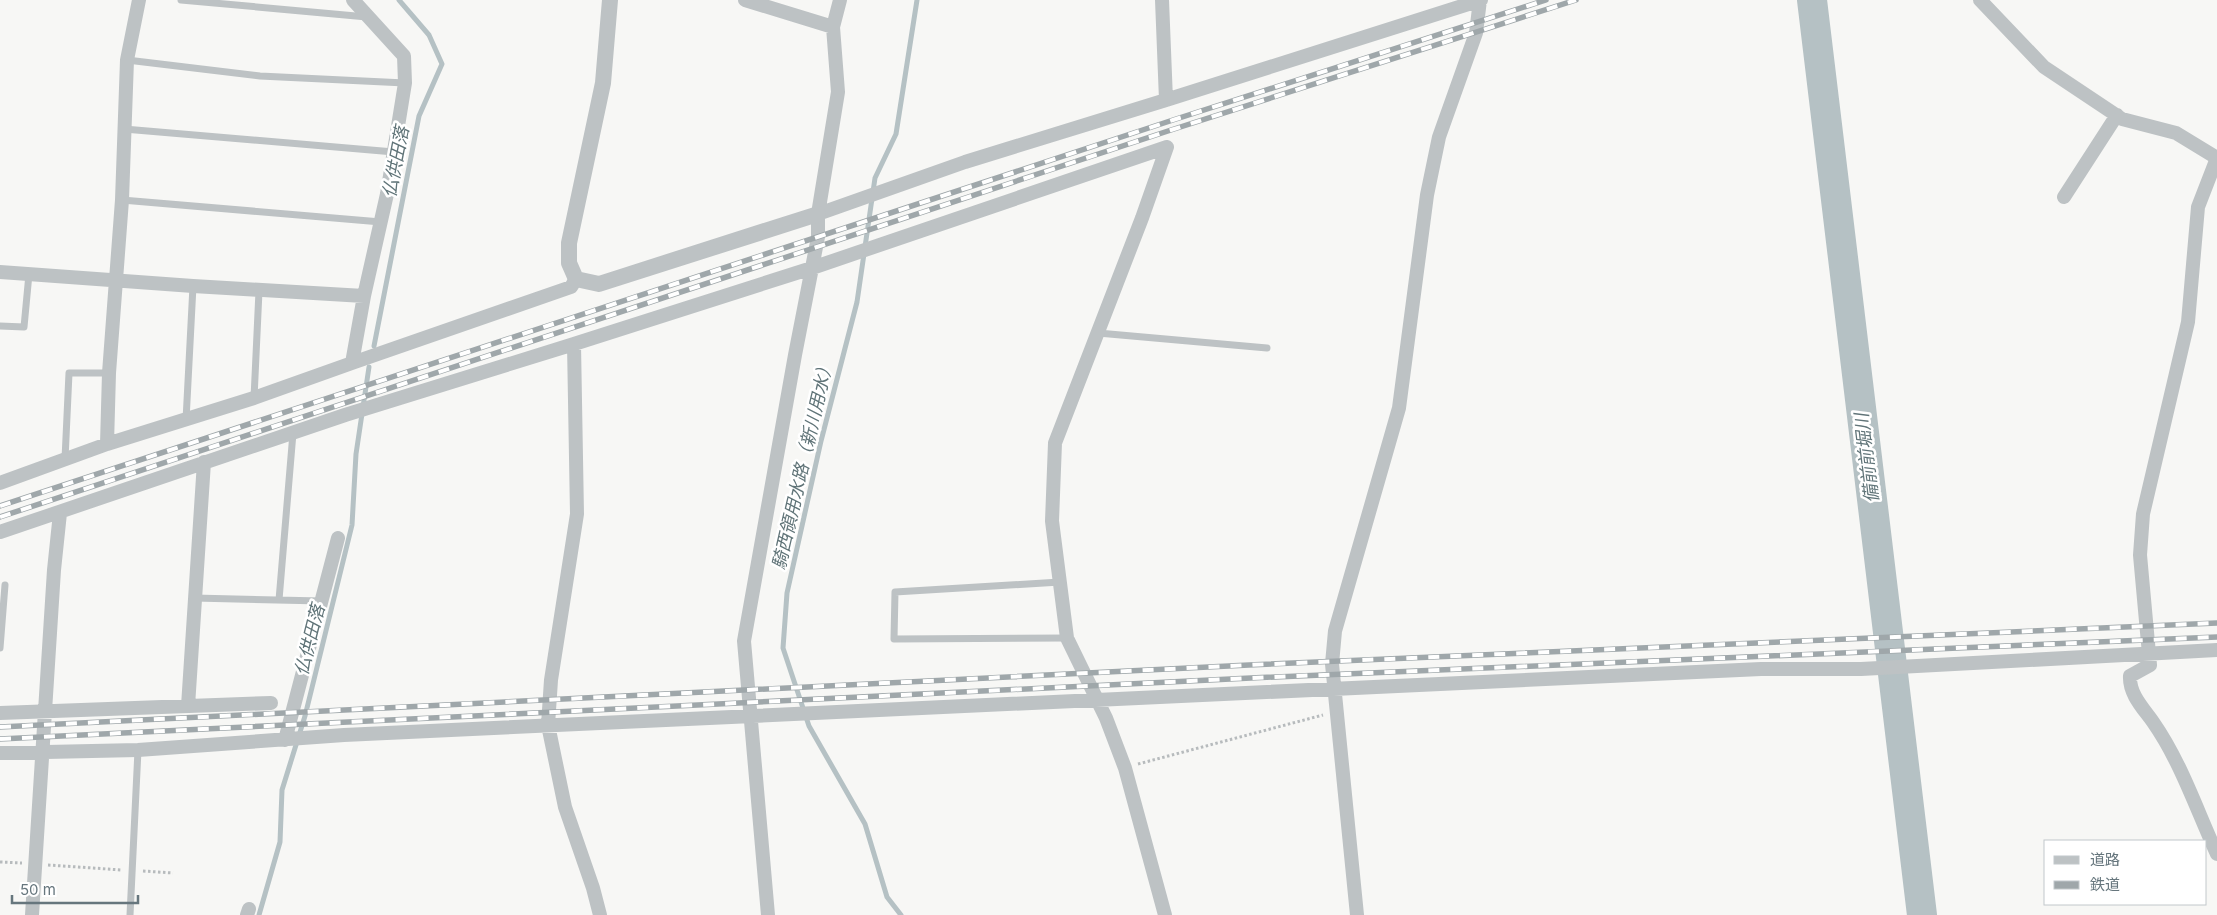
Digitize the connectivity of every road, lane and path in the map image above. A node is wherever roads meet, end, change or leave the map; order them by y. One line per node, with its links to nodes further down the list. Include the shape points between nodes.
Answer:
1 (139, 0): 12 (street)
2 (181, 0): 10 (lane)
3 (353, 0): 10 (street)
4 (610, 0): 26 (street, via 603,83 569,243 569,263)
5 (745, 0): 11 (street)
6 (840, 0): 11 (street)
7 (1162, 0): 14 (street)
8 (1480, 0): 14 (street); 56 (street, via 1476,33 1439,137 1427,194 1399,408 1335,631 1332,664)
9 (1980, 0): 15 (street, via 2044,67)
10 (368, 17): 13 (street, via 404,56)
11 (833, 27): 21 (street, via 838,92)
12 (127, 60): 13 (lane, via 260,76); 16 (street)
13 (405, 83): 17 (street)
14 (1166, 100): 21 (street, via 965,162)
15 (2117, 115): 18 (street, via 2176,133); 19 (street)
16 (124, 130): 17 (lane); 20 (street)
17 (394, 152): 22 (street)
18 (2217, 158): 55 (street, via 2198,207 2188,322 2142,514 2140,555)
19 (2064, 197)
20 (122, 200): 22 (lane); 27 (street)
21 (818, 214): 23 (street, via 818,237); 26 (street, via 599,284)
22 (381, 222): 30 (street)
23 (812, 268): 32 (street, via 1167,147); 33 (street); 63 (street, via 744,641)
24 (0, 272): 25 (street)
25 (29, 274): 27 (street); 31 (lane, via 24,327)
26 (576, 279): 35 (street, via 571,287)
27 (116, 280): 28 (street); 36 (street)
28 (193, 286): 29 (street); 38 (lane)
29 (259, 291): 30 (street); 37 (lane)
30 (364, 296): 35 (street)
31 (0, 326)
32 (1098, 333): 34 (lane); 47 (street, via 1055,443 1052,521)
33 (574, 344): 39 (street); 64 (street, via 577,514 551,680)
34 (1267, 348)
35 (352, 363): 37 (street)
36 (109, 373): 40 (street); 41 (lane, via 69,372)
37 (254, 398): 38 (street)
38 (186, 420): 40 (street)
39 (292, 433): 42 (street); 50 (lane)
40 (108, 444): 41 (street)
41 (65, 459): 43 (street)
42 (204, 462): 44 (street); 49 (street)
43 (0, 483)
44 (60, 512): 45 (street); 60 (street)
45 (0, 532)
46 (338, 538): 51 (street)
47 (1060, 582): 52 (street); 52 (lane, via 895,592 894,639)
48 (5, 586): 53 (lane)
49 (194, 598): 50 (lane); 59 (street)
50 (279, 600): 51 (lane)
51 (323, 601): 65 (street)
52 (1067, 638): 57 (street)
53 (0, 648)
54 (2217, 650): 55 (street)
55 (2149, 654): 56 (street); 70 (street, via 2150,665 2130,676 2130,689 2167,745)
56 (1336, 690): 57 (street); 61 (street)
57 (1097, 700): 63 (street); 69 (street)
58 (271, 703): 59 (street)
59 (188, 706): 60 (street)
60 (46, 710): 62 (street); 67 (street)
61 (1338, 710): 69 (path); 80 (street)
62 (0, 712)
63 (751, 716): 64 (street); 78 (street)
64 (548, 725): 65 (street); 77 (street, via 565,807)
65 (287, 740): 66 (street)
66 (138, 750): 67 (street); 73 (lane)
67 (42, 752): 68 (street); 72 (street)
68 (0, 753)
69 (1125, 768): 79 (street)
70 (2217, 854)
71 (0, 862): 72 (path)
72 (35, 864): 73 (path); 75 (street)
73 (132, 870): 74 (path); 76 (lane)
74 (173, 872)
75 (32, 915)
76 (130, 915)
77 (600, 915)
78 (768, 915)
79 (1165, 915)
80 (1357, 915)

